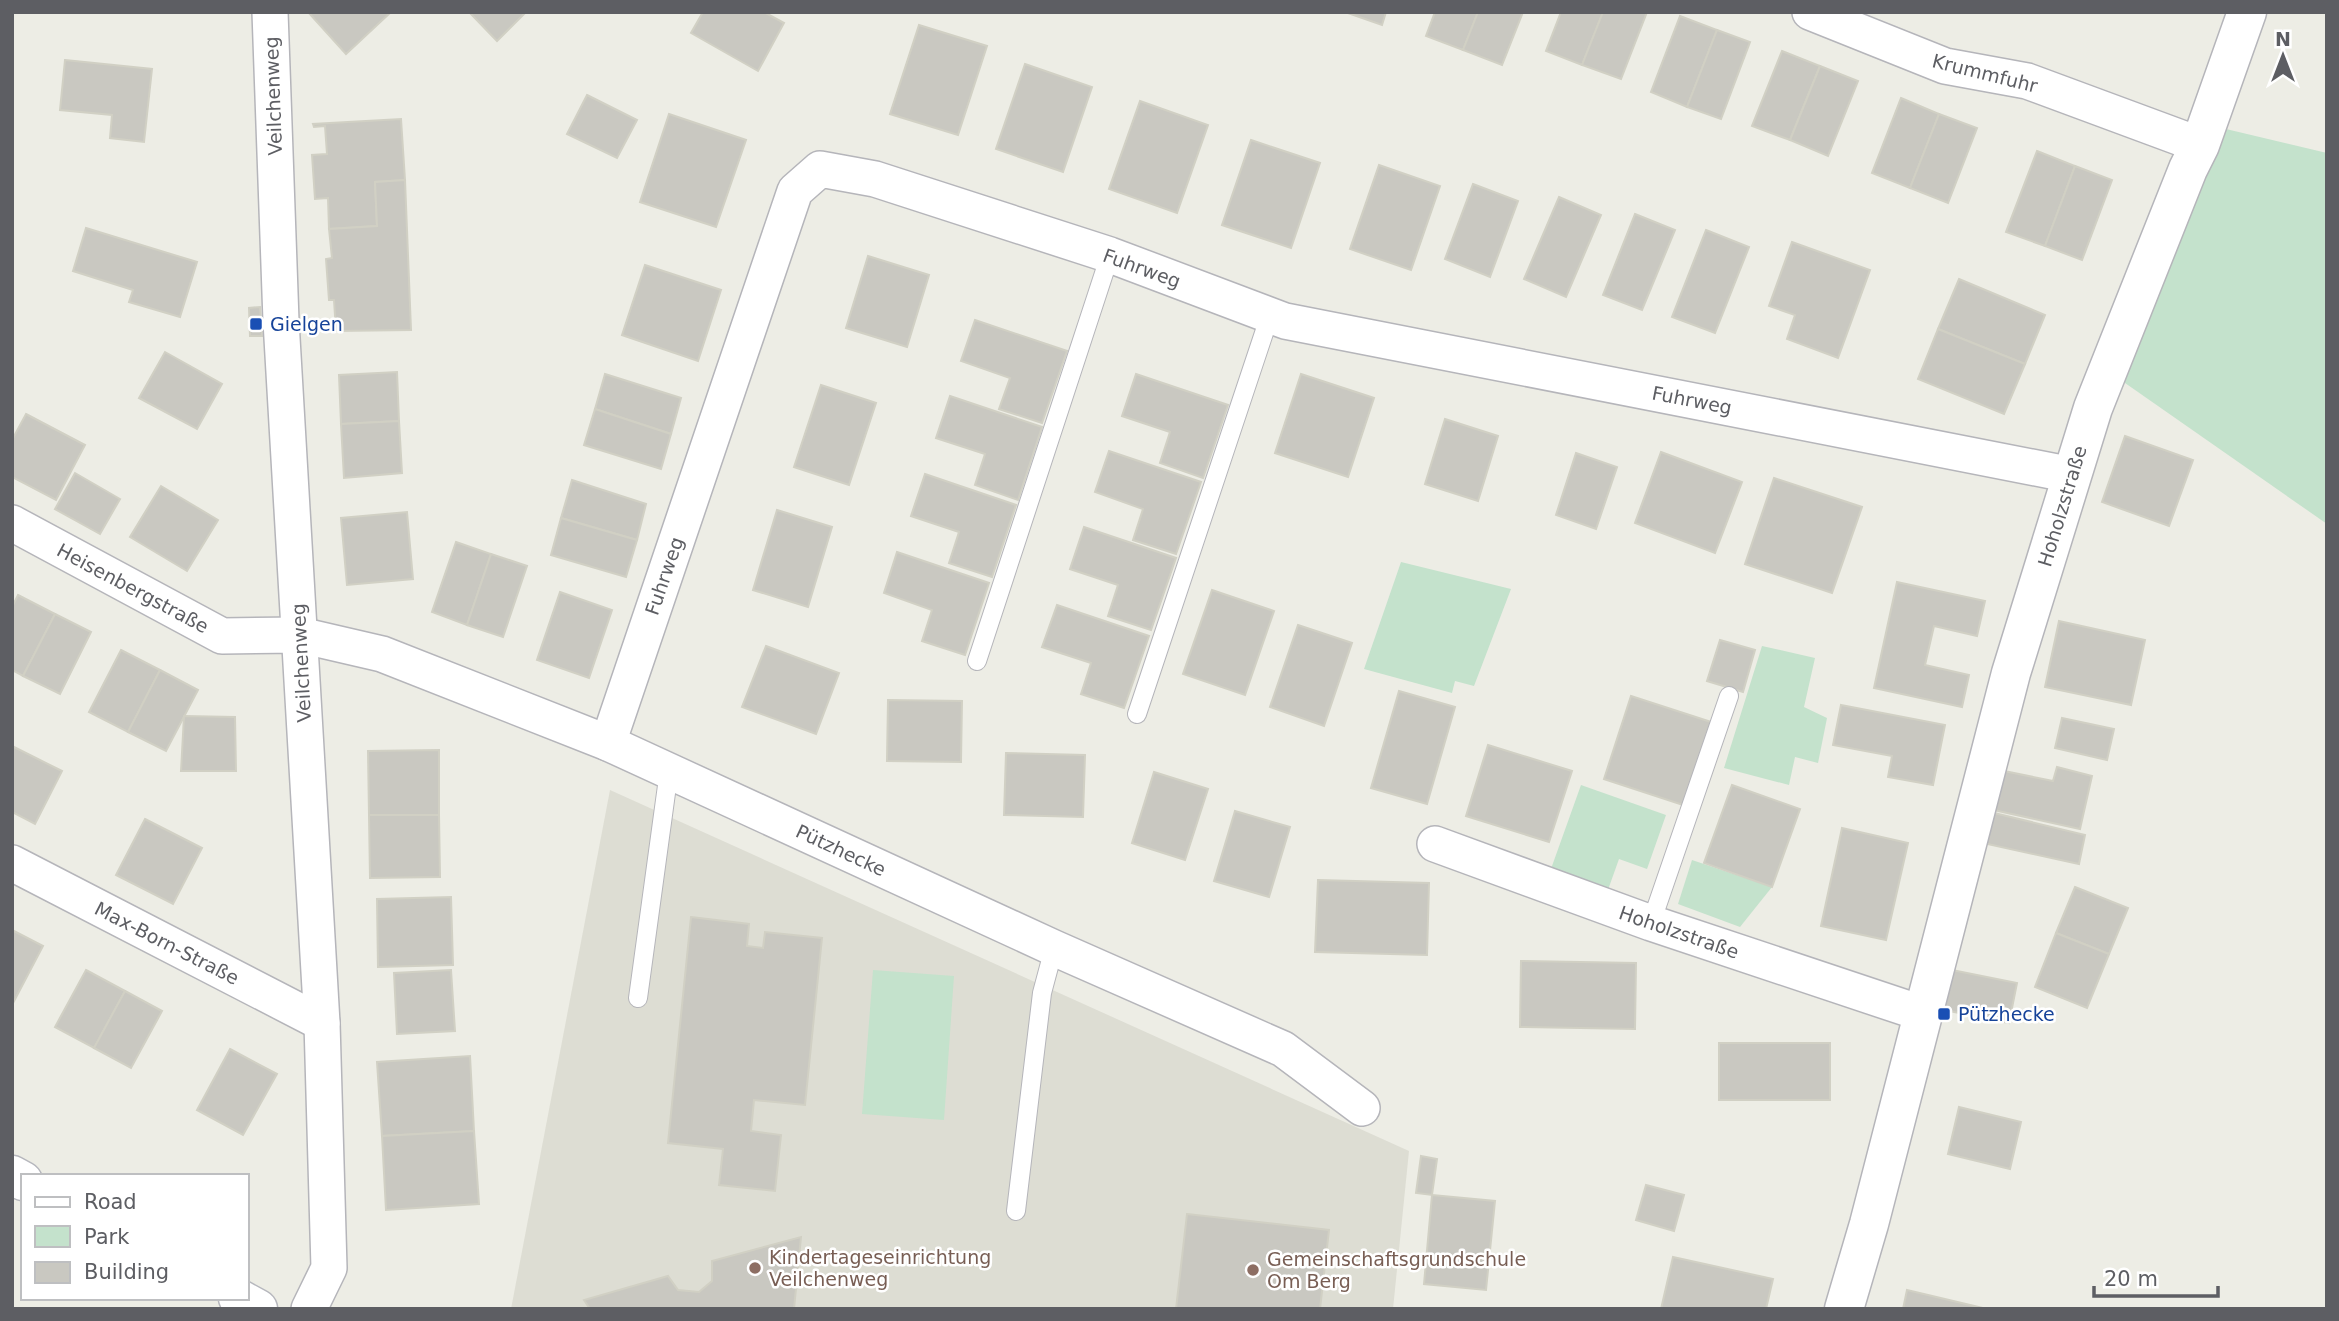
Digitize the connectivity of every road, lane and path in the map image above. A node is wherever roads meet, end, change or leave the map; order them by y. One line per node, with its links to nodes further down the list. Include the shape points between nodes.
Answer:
1 (270, 12): 9 (street, Veilchenweg, via 281,321)
2 (1810, 12): 4 (street, Krummfuhr, via 1945,66 2027,80)
3 (2247, 12): 4 (street, Hoholzstraße)
4 (2200, 145): 7 (street, Hoholzstraße, via 2093,408)
5 (1110, 255): 6 (street, Fuhrweg); 10 (lane); 13 (street, Fuhrweg, via 875,179 820,169 795,191)
6 (1269, 314): 7 (street, Fuhrweg, via 1285,321); 12 (lane)
7 (2072, 475): 20 (street, Hoholzstraße, via 2011,673)
8 (12, 523): 9 (street, Heisenbergstraße, via 222,636)
9 (300, 635): 13 (street, Pützhecke, via 382,654); 21 (street, Veilchenweg)
10 (976, 661)
11 (1729, 696): 17 (lane)
12 (1137, 714)
13 (608, 743): 14 (street, Pützhecke)
14 (669, 771): 18 (street, Pützhecke); 19 (lane)
15 (1436, 844): 17 (street, Hoholzstraße)
16 (12, 863): 21 (street, Max-Born-Straße)
17 (1651, 923): 20 (street, Hoholzstraße)
18 (1054, 948): 22 (street, Pützhecke, via 1283,1049); 23 (lane, via 1042,993)
19 (638, 998)
20 (1924, 1014): 27 (street, Hoholzstraße)
21 (322, 1023): 26 (street, Veilchenweg, via 329,1268)
22 (1362, 1108)
23 (1016, 1211)
24 (242, 1300): 25 (street)
25 (258, 1309)
26 (309, 1309)
27 (1844, 1309)

